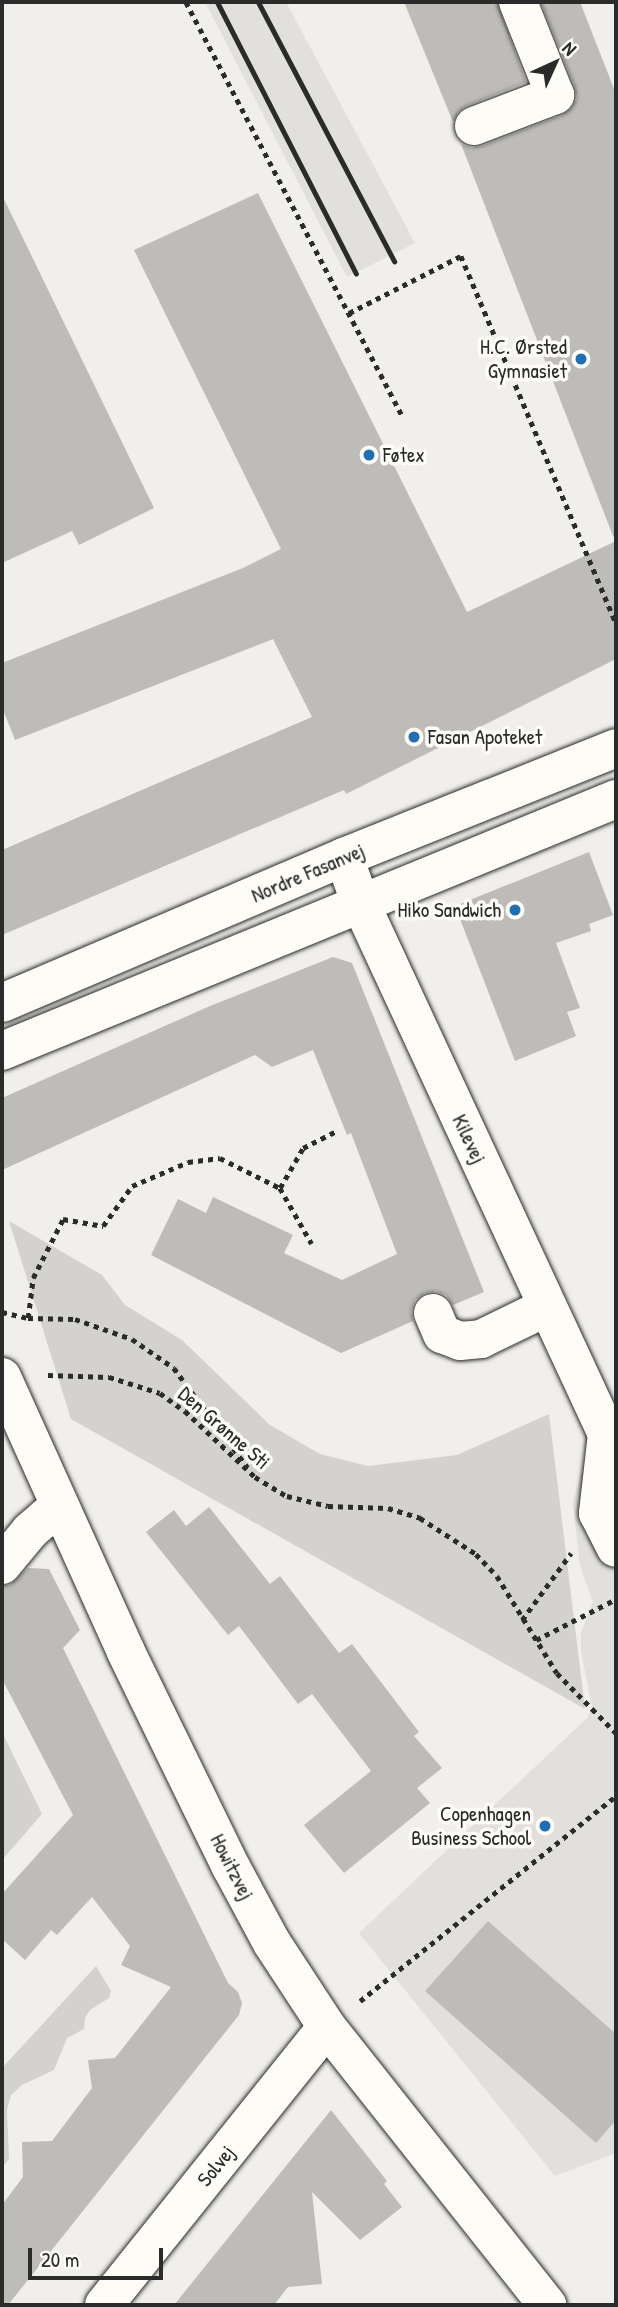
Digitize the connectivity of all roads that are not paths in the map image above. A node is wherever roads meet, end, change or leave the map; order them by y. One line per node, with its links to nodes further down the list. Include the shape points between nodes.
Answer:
1 (518, 2): 2 (street, via 555,95)
2 (474, 126)
3 (616, 748): 5 (street, Nordre Fasanvej)
4 (616, 799): 6 (street)
5 (344, 857): 6 (street, Kilevej); 7 (street, Nordre Fasanvej)
6 (360, 902): 8 (street); 9 (street, Kilevej)
7 (2, 1003)
8 (2, 1051)
9 (547, 1307): 10 (street, via 481,1339 460,1341 443,1334); 12 (street, Kilevej)
10 (433, 1313)
11 (3, 1380): 13 (street, Howitzvej)
12 (602, 1382): 14 (street, Kilevej, via 607,1434 598,1513)
13 (59, 1506): 15 (street); 16 (street, Howitzvej, via 231,1867 272,1943)
14 (616, 1548)
15 (2, 1564)
16 (327, 2027): 17 (street, Solvej); 18 (street, Howitzvej)
17 (104, 2305)
18 (547, 2305)

